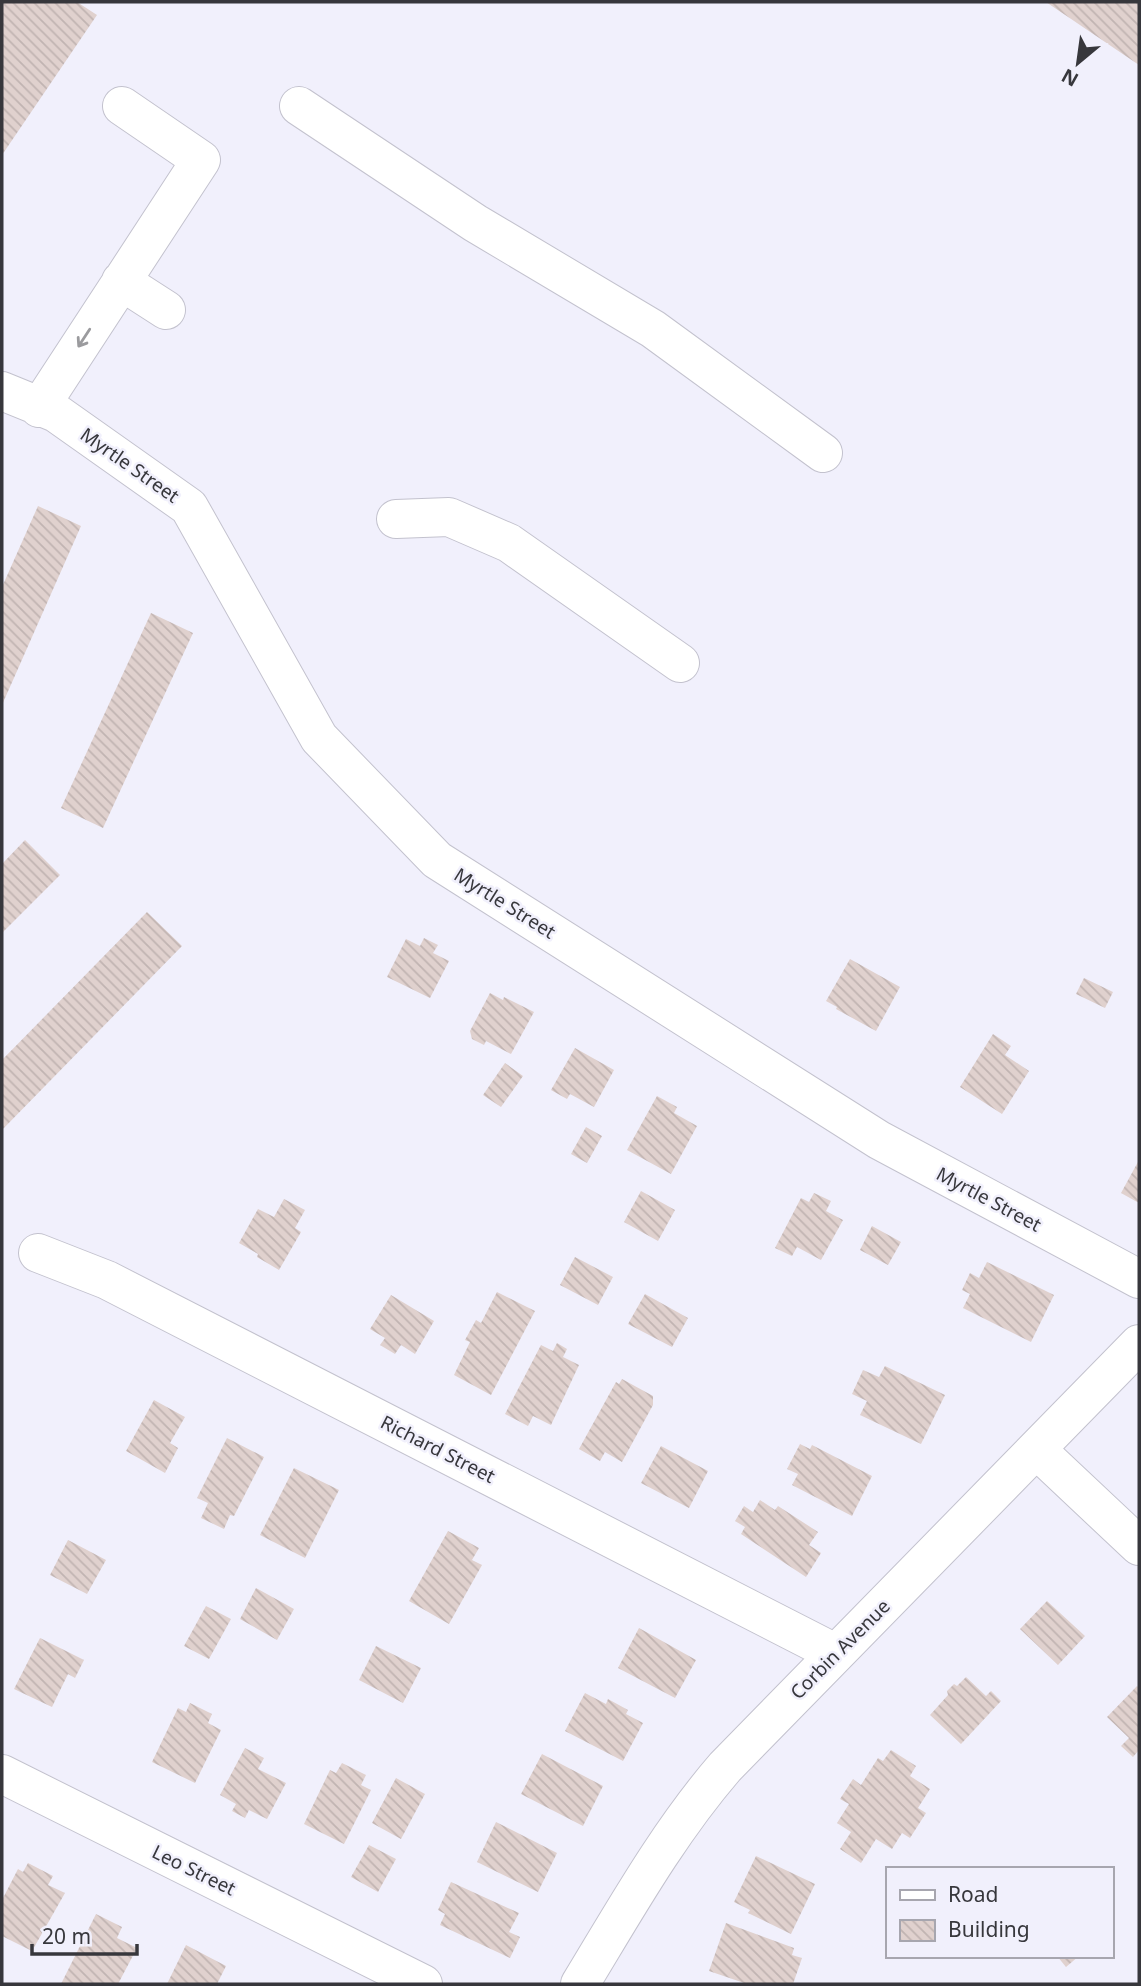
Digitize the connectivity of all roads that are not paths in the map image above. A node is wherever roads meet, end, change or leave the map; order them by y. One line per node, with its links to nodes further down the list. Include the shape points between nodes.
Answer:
1 (122, 106): 3 (street, via 201,160)
2 (299, 106): 7 (street, via 475,223 653,329)
3 (121, 281): 4 (street); 6 (street, one-way to 6)
4 (166, 310)
5 (2, 391): 6 (street, Myrtle Street)
6 (39, 408): 11 (street, Myrtle Street, via 56,414 190,507 319,738 436,860 880,1140)
7 (823, 453)
8 (396, 519): 9 (street, via 449,517 509,542)
9 (680, 663)
10 (38, 1253): 15 (street, Richard Street, via 107,1280)
11 (1139, 1279)
12 (1139, 1344): 13 (street, Corbin Avenue)
13 (1037, 1450): 14 (street); 15 (street, Corbin Avenue)
14 (1139, 1546)
15 (835, 1653): 18 (street, Corbin Avenue, via 699,1798)
16 (2, 1774): 17 (street, Leo Street)
17 (424, 1984)
18 (580, 1984)

